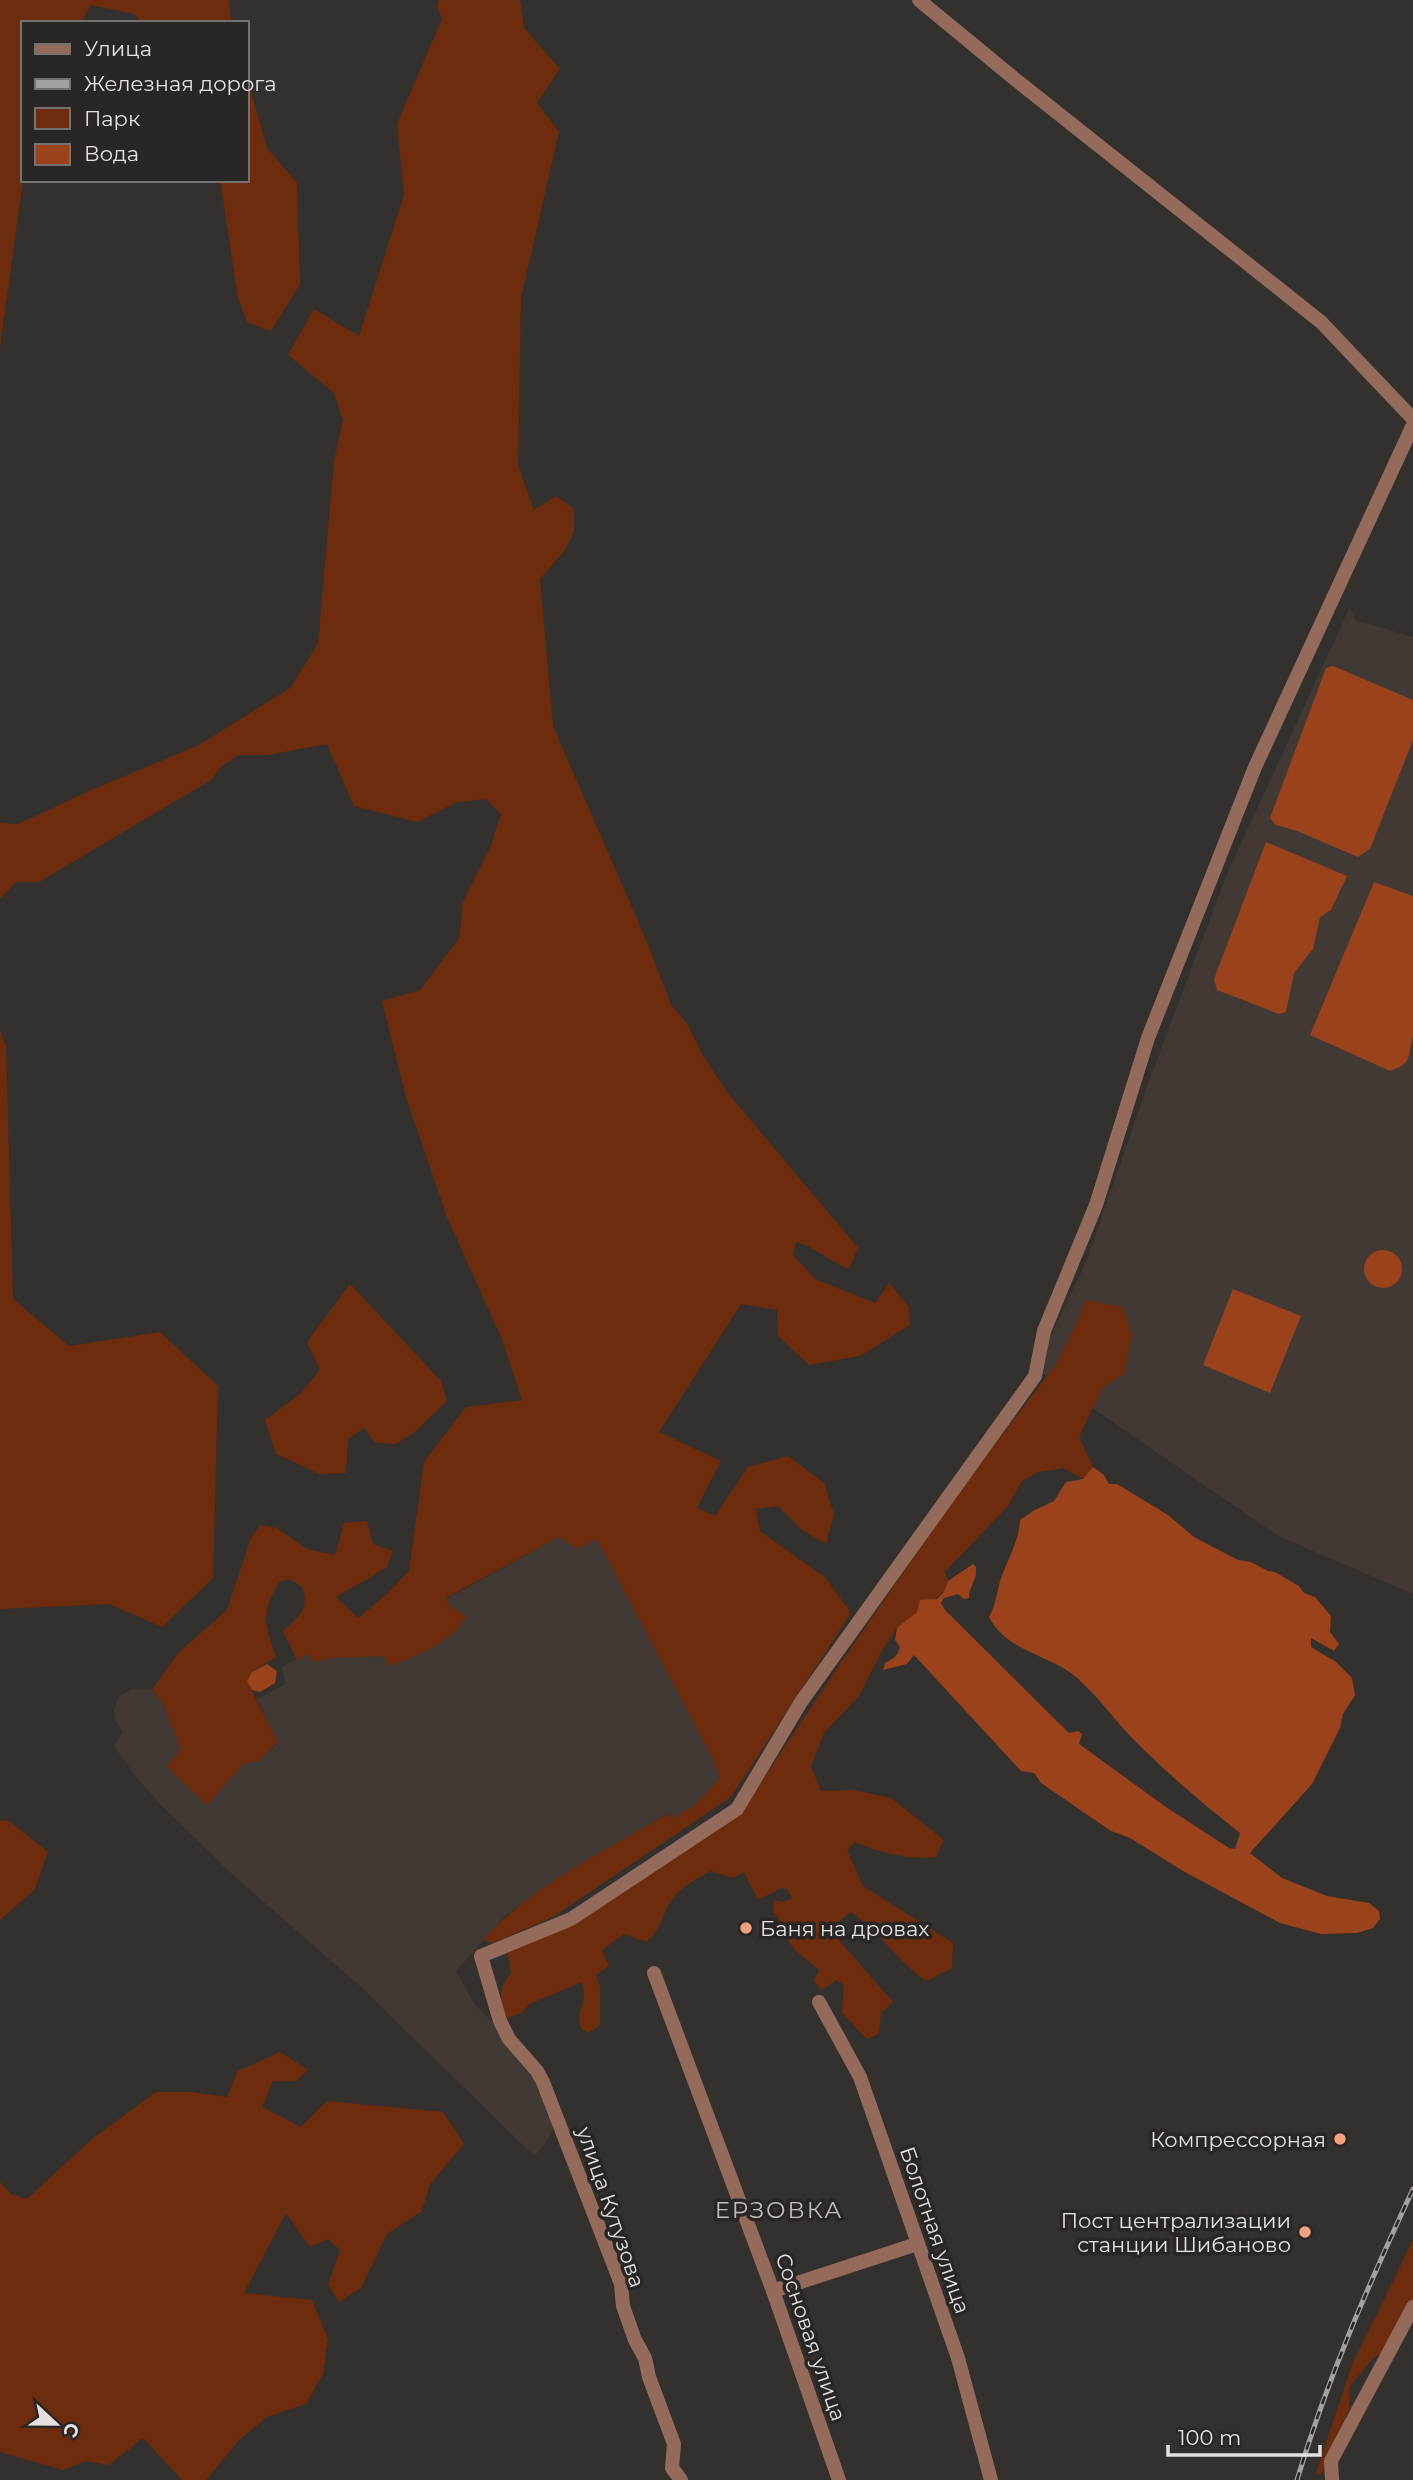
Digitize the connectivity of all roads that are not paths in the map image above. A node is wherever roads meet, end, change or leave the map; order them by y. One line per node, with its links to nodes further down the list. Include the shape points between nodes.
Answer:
1 (919, 0): 2 (street, via 1321,322)
2 (1413, 419)
3 (1413, 425): 9 (street, улица Кутузова, via 1255,766 1148,1038 1096,1205 1044,1331 1035,1376 801,1702 737,1809 571,1919 481,1956 500,2021 537,2071 566,2138 621,2284 623,2306 674,2444 672,2468)
4 (654, 1973): 7 (street, Сосновая улица)
5 (819, 2002): 6 (street, Болотная улица, via 860,2077)
6 (916, 2244): 7 (street); 11 (street, Болотная улица, via 958,2358)
7 (773, 2291): 10 (street, Сосновая улица)
8 (1413, 2307): 12 (street, via 1331,2461)
9 (681, 2480)
10 (839, 2480)
11 (991, 2480)
12 (1332, 2480)

